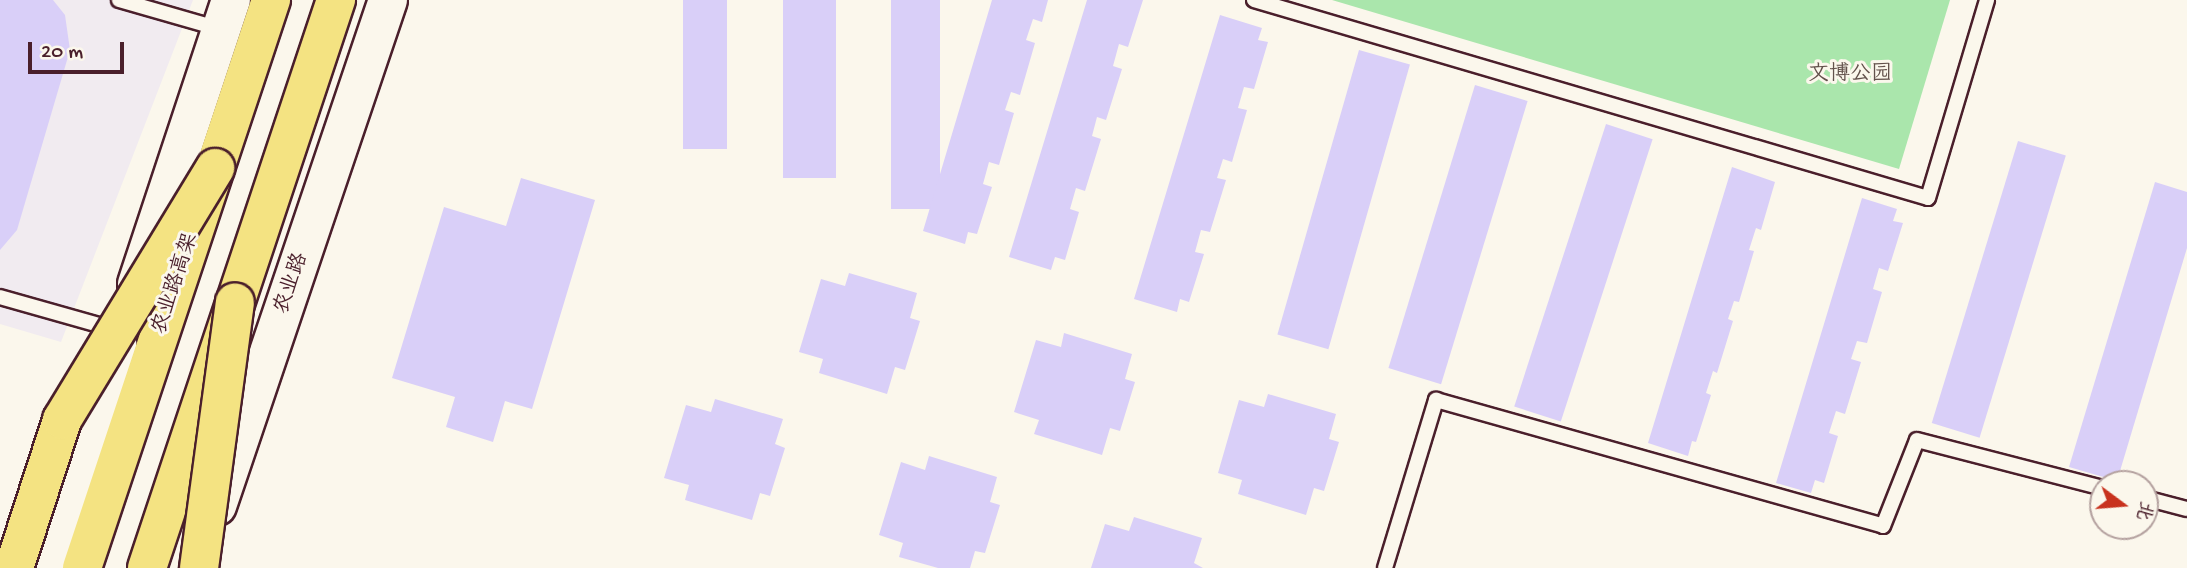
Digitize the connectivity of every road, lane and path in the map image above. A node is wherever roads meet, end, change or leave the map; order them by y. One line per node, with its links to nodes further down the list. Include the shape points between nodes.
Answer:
1 (120, 0): 7 (lane)
2 (271, 0): 8 (highway, 农业路高架)
3 (335, 0): 10 (highway)
4 (388, 0): 19 (street, 农业路)
5 (1254, 0): 6 (lane, via 1928,198)
6 (1987, 0)
7 (226, 15): 11 (street)
8 (215, 168): 15 (highway, bridge, via 62,420); 17 (highway, 农业路高架, bridge)
9 (0, 297): 11 (lane)
10 (236, 302): 18 (highway, bridge); 19 (highway, bridge)
11 (121, 331): 16 (street)
12 (2089, 484): 20 (lane, via 1917,440 1883,526 1436,400)
13 (2159, 502): 14 (lane)
14 (2187, 509)
15 (14, 568)
16 (44, 568)
17 (82, 568)
18 (147, 568)
19 (197, 568)
20 (1385, 568)

